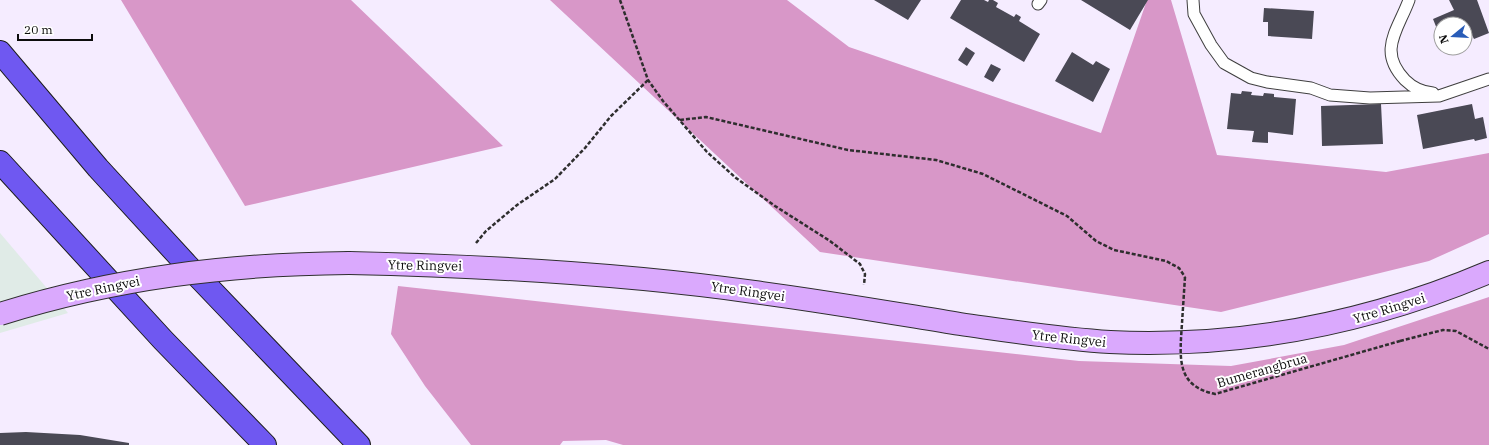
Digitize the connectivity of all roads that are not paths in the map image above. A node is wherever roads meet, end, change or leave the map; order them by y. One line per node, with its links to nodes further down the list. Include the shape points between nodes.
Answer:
1 (1193, 0): 5 (lane, via 1194,14 1211,45 1224,62 1251,78 1311,88 1330,95 1370,98 1439,96)
2 (1409, 0): 5 (lane, via 1393,35 1390,49 1393,63 1411,86 1428,92)
3 (0, 52): 10 (highway, via 98,168 171,248)
4 (1489, 79): 5 (lane)
5 (1445, 93)
6 (0, 162): 9 (highway, via 163,340)
7 (1489, 272): 8 (main road, Ytre Ringvei, bridge, via 1415,301 1340,322 1228,340 1153,343 1108,342 1022,333 756,292 658,280 494,268 349,264 211,269 79,292)
8 (0, 314)
9 (265, 445)
10 (359, 445)

